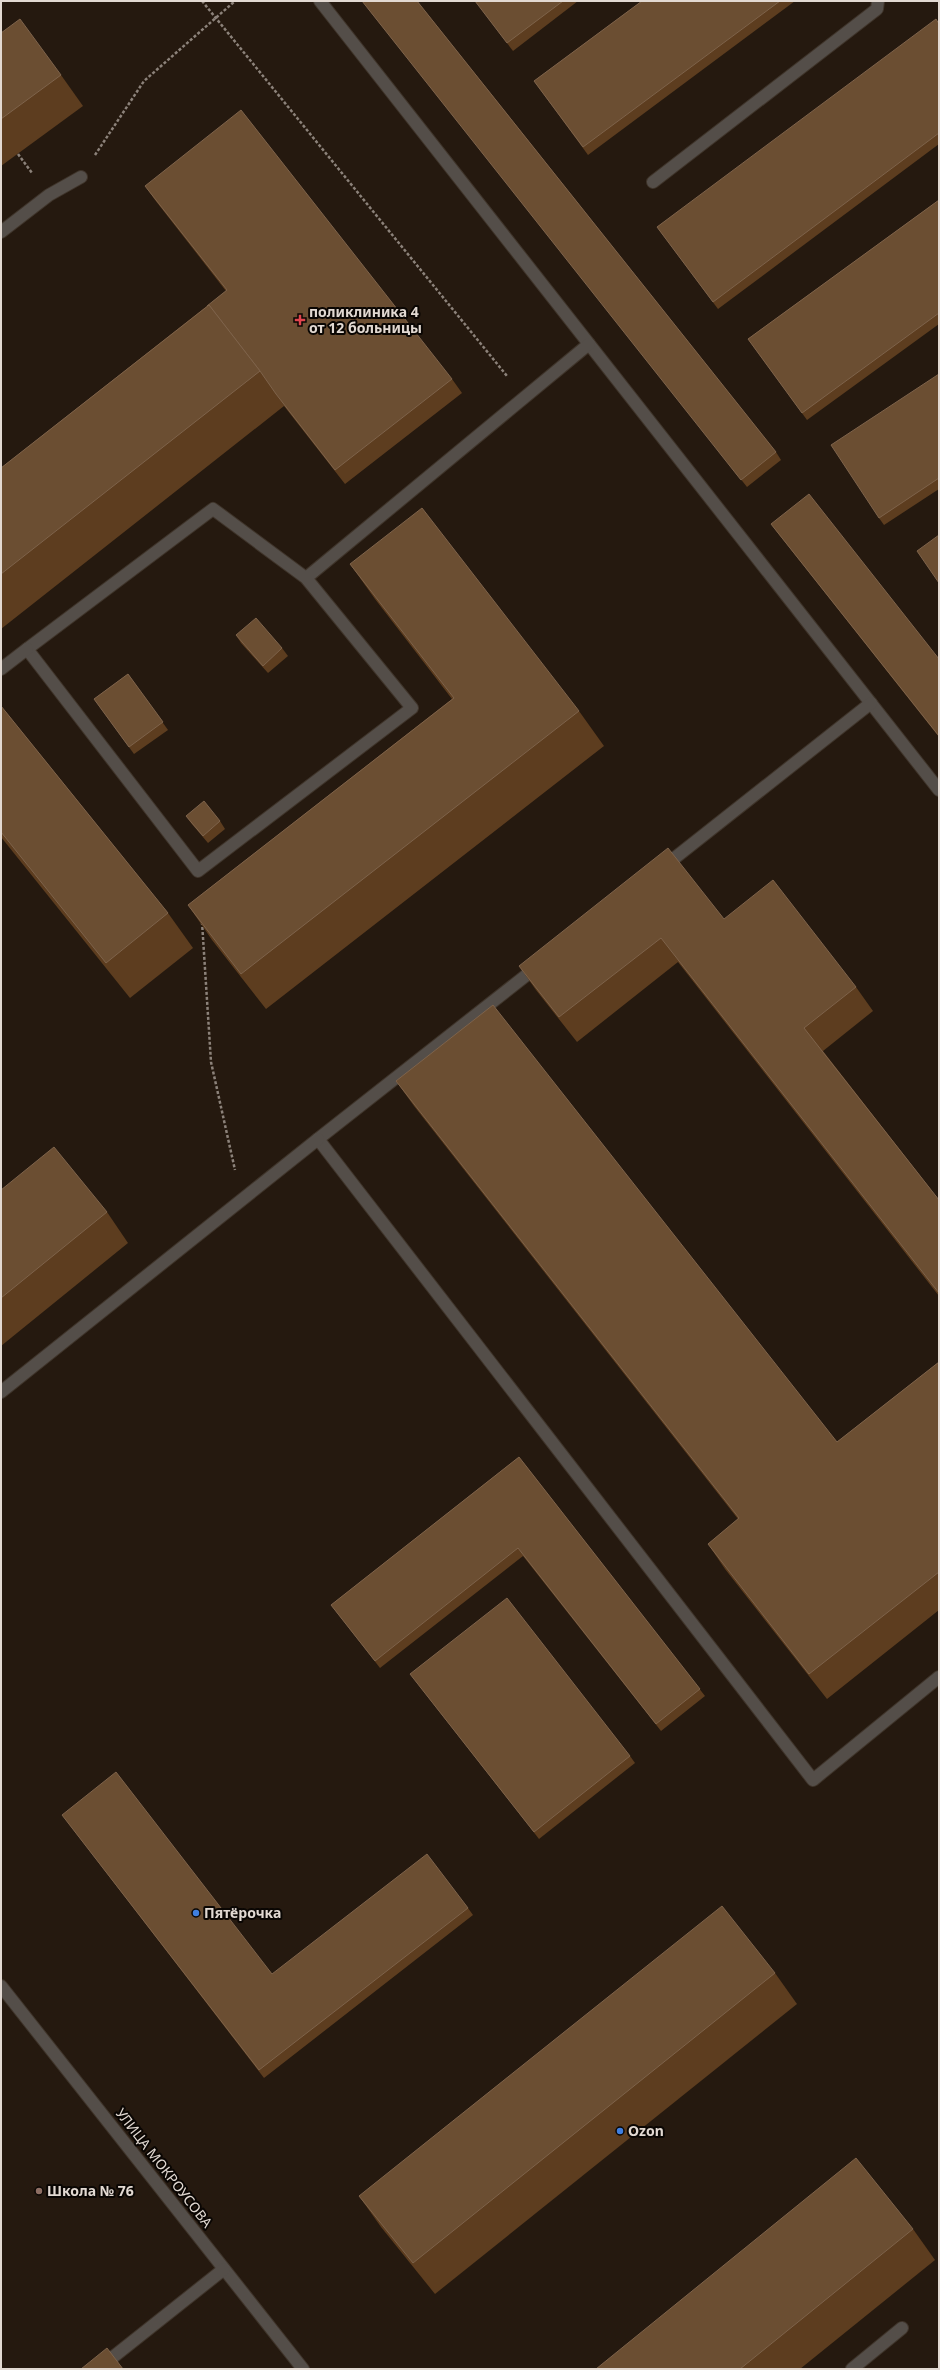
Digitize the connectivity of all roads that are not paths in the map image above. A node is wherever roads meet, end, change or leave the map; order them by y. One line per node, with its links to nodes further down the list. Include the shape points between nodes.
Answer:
1 (320, 1): 6 (street)
2 (878, 1): 4 (street, via 876,9)
3 (81, 177): 5 (street, via 49,195)
4 (653, 182)
5 (1, 232)
6 (589, 344): 7 (street); 10 (street)
7 (306, 578): 8 (street, via 213,509); 8 (street, via 412,708 198,871)
8 (27, 649): 9 (street)
9 (1, 669)
10 (871, 703): 11 (street); 12 (street)
11 (939, 790)
12 (654, 875)
13 (548, 958): 14 (street)
14 (318, 1139): 15 (street); 16 (street, via 813,1780)
15 (1, 1392)
16 (939, 1677)
17 (1, 1986): 18 (street, УЛИЦА МОКРОУСОВА)
18 (224, 2269): 20 (street); 21 (street, УЛИЦА МОКРОУСОВА)
19 (902, 2328): 22 (street)
20 (98, 2369)
21 (303, 2369)
22 (852, 2369)

